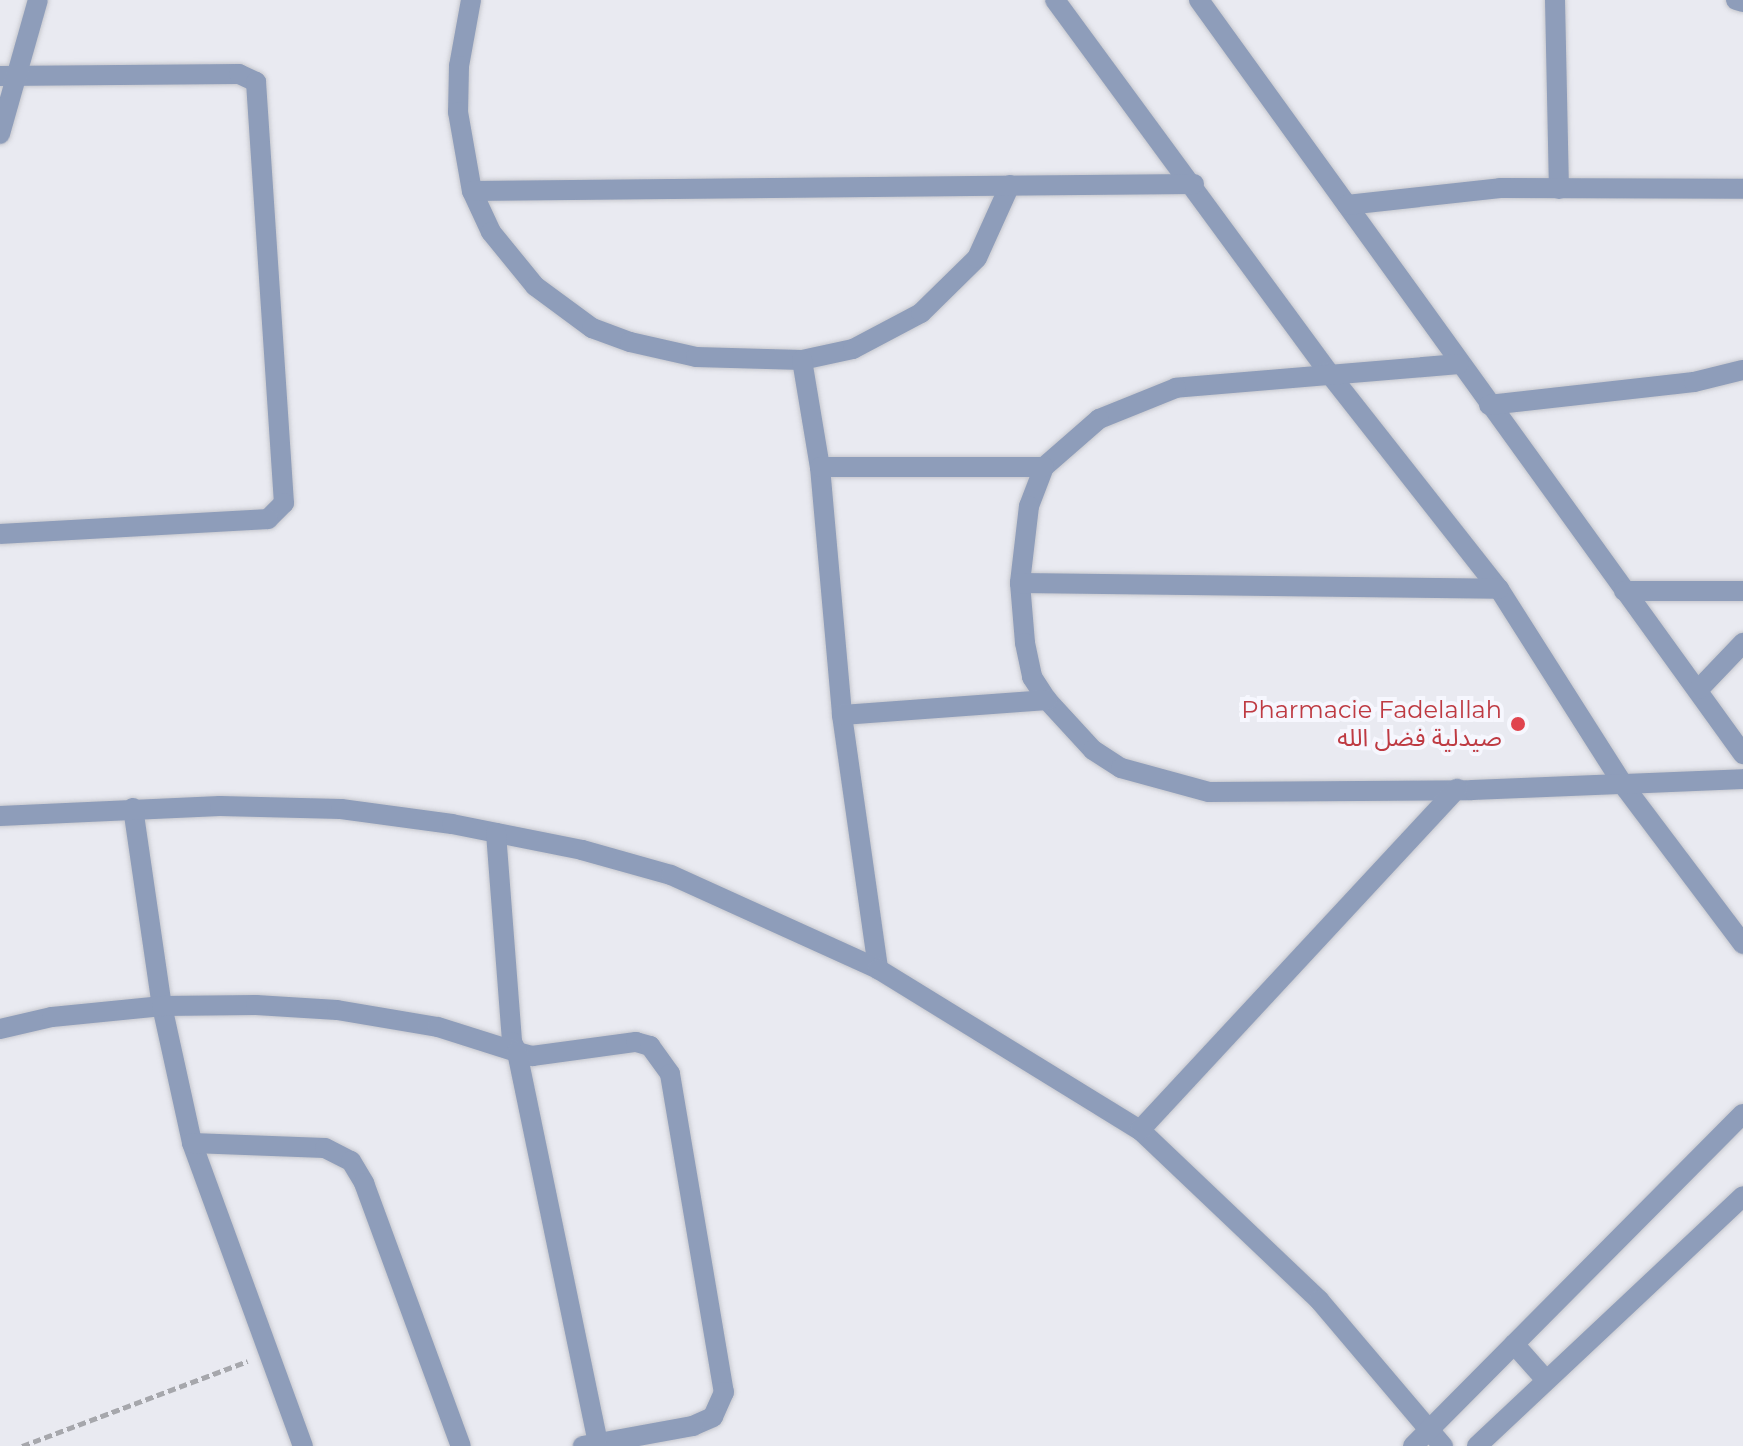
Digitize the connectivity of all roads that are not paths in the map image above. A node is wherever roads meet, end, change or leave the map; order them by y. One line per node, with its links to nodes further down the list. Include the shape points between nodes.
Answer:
1 (38, 0): 8 (street)
2 (471, 0): 14 (street, via 459,66 458,112)
3 (1055, 0): 10 (street)
4 (1199, 0): 15 (street)
5 (1555, 0): 12 (street)
6 (1736, 0): 7 (street)
7 (1743, 2)
8 (10, 75): 9 (street); 23 (street, via 239,74 256,82 284,503 268,519)
9 (0, 134)
10 (1194, 184): 11 (street); 19 (street)
11 (1010, 185): 14 (street); 16 (street, via 977,258 921,313 853,349)
12 (1559, 189): 13 (street); 15 (street, via 1500,188)
13 (1743, 189)
14 (472, 191): 16 (street, via 491,232 535,286 592,328 696,357)
15 (1347, 205): 17 (street)
16 (802, 360): 21 (street)
17 (1459, 364): 19 (street); 20 (street)
18 (1743, 370): 20 (street, via 1694,382)
19 (1328, 372): 22 (street, via 1176,388 1099,419); 25 (street)
20 (1489, 405): 26 (street)
21 (820, 467): 22 (street); 31 (street)
22 (1044, 467): 24 (street, via 1029,506)
23 (0, 534)
24 (1020, 583): 25 (street); 30 (street, via 1032,677)
25 (1499, 589): 34 (street)
26 (1624, 591): 27 (street); 29 (street)
27 (1743, 591)
28 (1743, 643): 29 (street)
29 (1699, 689): 32 (street)
30 (1047, 700): 31 (street); 35 (street, via 1093,750 1121,768 1182,788 1268,793)
31 (842, 715): 40 (street)
32 (1743, 754)
33 (1743, 779): 34 (street)
34 (1624, 786): 35 (street); 39 (street)
35 (1457, 789): 45 (street)
36 (133, 808): 37 (street); 38 (street, via 341,809); 41 (street)
37 (0, 816)
38 (496, 833): 40 (street, via 671,875); 43 (street, via 512,1042)
39 (1743, 944)
40 (878, 969): 45 (street)
41 (162, 1006): 42 (street, via 52,1017); 43 (street, via 337,1010 438,1027); 46 (street)
42 (0, 1029)
43 (517, 1052): 50 (street, via 532,1056 636,1042 650,1046 670,1074 724,1392 713,1417); 52 (street)
44 (1743, 1114): 48 (street)
45 (1140, 1130): 51 (street, via 1319,1300)
46 (192, 1143): 53 (street); 54 (street, via 325,1148 351,1161 364,1183)
47 (1743, 1196): 49 (street)
48 (1514, 1344): 49 (street); 51 (street)
49 (1546, 1380): 56 (street)
50 (694, 1436): 52 (street)
51 (1436, 1438): 55 (street)
52 (590, 1443)
53 (303, 1446)
54 (461, 1446)
55 (1413, 1446)
56 (1477, 1446)

